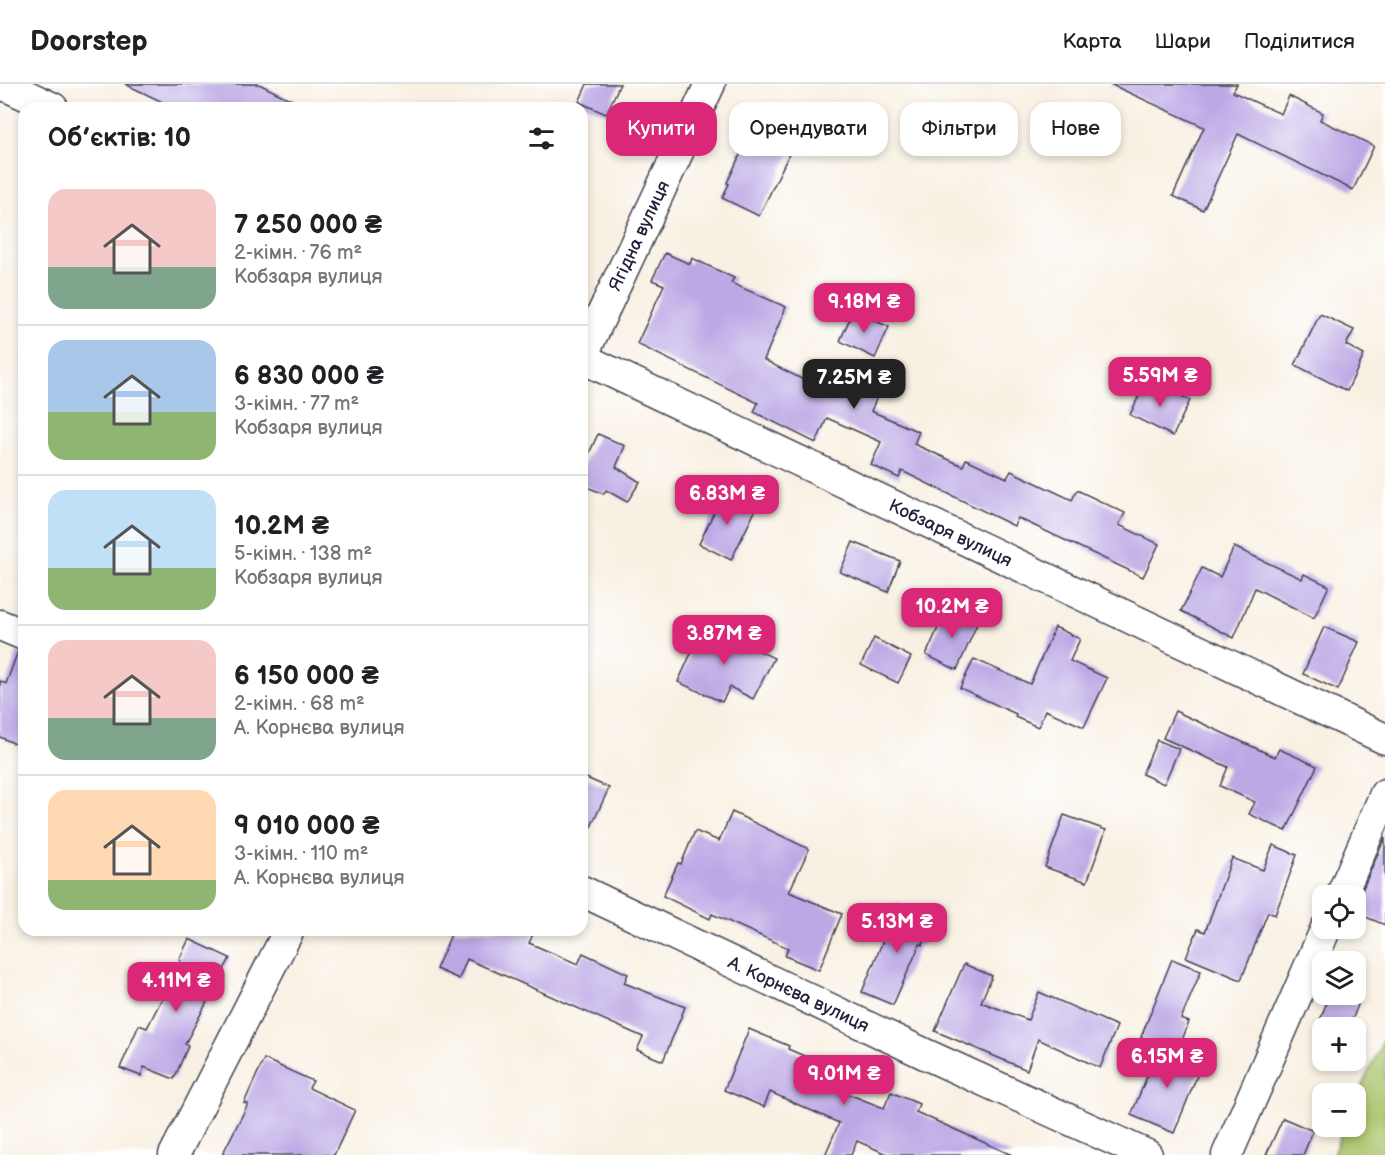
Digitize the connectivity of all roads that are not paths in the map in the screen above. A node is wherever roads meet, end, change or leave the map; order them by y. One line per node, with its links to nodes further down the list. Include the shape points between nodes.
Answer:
1 (2, 84): 3 (street)
2 (710, 84): 4 (street, Ягідна вулиця)
3 (40, 102)
4 (588, 344)
5 (588, 360): 8 (street, Кобзаря вулиця)
6 (0, 625): 7 (street)
7 (18, 632)
8 (1385, 739)
9 (1385, 794): 10 (street)
10 (1346, 885)
11 (588, 894): 15 (street, А. Корнєва вулиця)
12 (287, 936): 14 (street)
13 (1321, 939): 16 (street)
14 (174, 1155)
15 (1147, 1155)
16 (1227, 1155)

